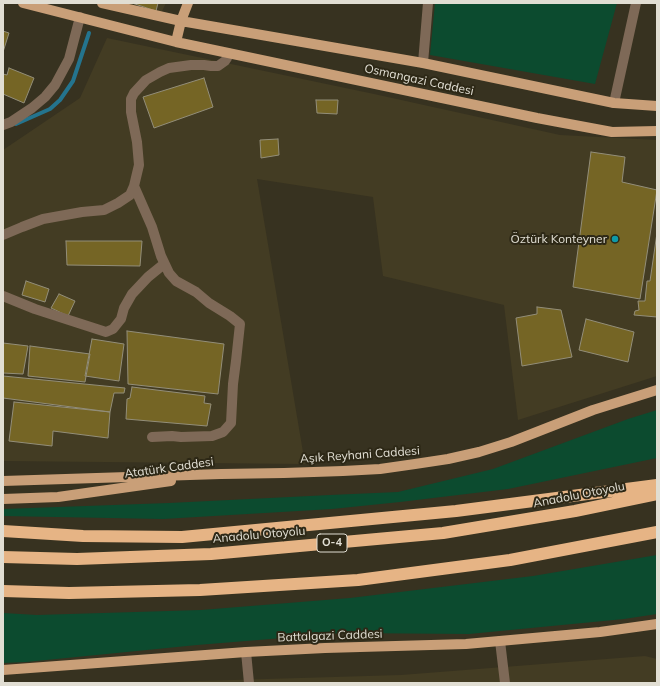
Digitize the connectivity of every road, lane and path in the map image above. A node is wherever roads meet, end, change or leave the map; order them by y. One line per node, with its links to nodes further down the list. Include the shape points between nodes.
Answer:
1 (23, 3): 6 (main road, Osmangazi Caddesi)
2 (102, 3): 7 (main road, Osmangazi Caddesi)
3 (188, 3): 7 (main road)
4 (428, 3): 10 (street)
5 (636, 3): 11 (street)
6 (80, 17): 8 (main road, Osmangazi Caddesi); 13 (street, via 69,59 55,85 32,108)
7 (182, 21): 8 (main road); 10 (main road, Osmangazi Caddesi)
8 (176, 42): 9 (main road, Osmangazi Caddesi)
9 (228, 53): 14 (main road, Osmangazi Caddesi, via 612,132); 15 (street, via 225,61 218,66 204,64 169,68 146,80 134,93 131,112 139,165)
10 (423, 63): 11 (main road, Osmangazi Caddesi)
11 (614, 103): 12 (main road, Osmangazi Caddesi)
12 (657, 106)
13 (3, 125)
14 (657, 131)
15 (134, 186): 16 (street, via 130,195 104,210 43,219); 17 (street, via 152,227)
16 (3, 235)
17 (164, 264): 18 (street, via 132,294 121,319 113,329 106,332); 20 (street, via 176,281 196,292 240,324 231,423 223,432 212,436)
18 (3, 296)
19 (657, 390): 21 (main road, Aşık Reyhani Caddesi, via 592,410 511,442 448,459 380,469)
20 (152, 437)
21 (221, 474): 22 (main road, Atatürk Caddesi); 25 (main road, Atatürk Caddesi, via 58,497)
22 (3, 481)
23 (657, 485): 26 (highway, via 456,511 182,537 83,536)
24 (657, 494): 28 (highway, Anadolu Otoyolu / O-4, via 575,511 443,533 211,554 78,559)
25 (3, 499)
26 (3, 531)
27 (657, 532): 29 (highway, via 510,560 358,580 200,590 69,593)
28 (3, 557)
29 (3, 591)
30 (657, 624): 31 (main road, Battalgazi Caddesi)
31 (500, 641): 32 (main road, Battalgazi Caddesi); 35 (street)
32 (246, 652): 33 (main road, Battalgazi Caddesi); 34 (street)
33 (3, 670)
34 (249, 683)
35 (505, 683)

